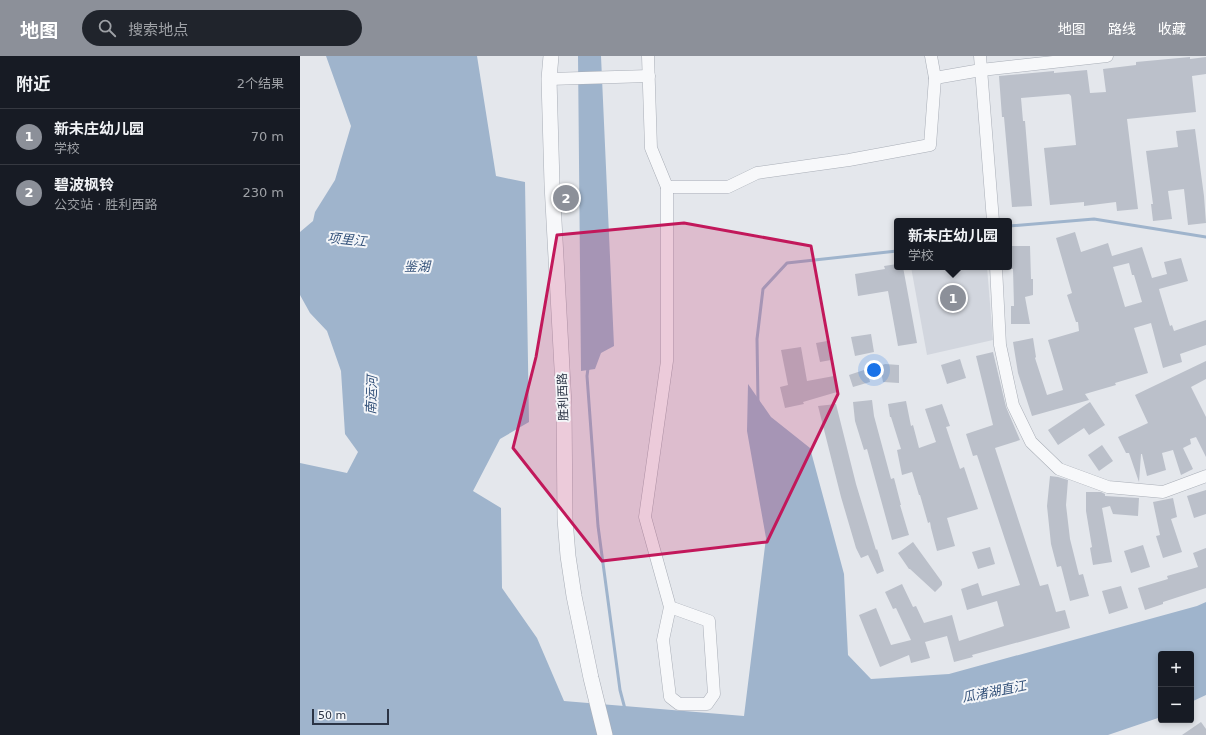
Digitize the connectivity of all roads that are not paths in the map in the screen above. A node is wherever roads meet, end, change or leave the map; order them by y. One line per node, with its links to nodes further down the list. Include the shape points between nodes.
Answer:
1 (551, 56): 9 (street, 胜利西路)
2 (648, 56): 7 (street)
3 (931, 56): 8 (street)
4 (980, 56): 6 (street)
5 (1107, 56): 6 (street)
6 (981, 70): 8 (street); 11 (street)
7 (649, 76): 9 (street); 10 (street, via 651,148)
8 (935, 78): 10 (street, via 930,146 757,173 728,187)
9 (549, 79): 15 (street, 胜利西路, via 564,405 565,519 568,556 574,596)
10 (667, 187): 14 (street, via 667,361 645,517)
11 (992, 218)
12 (996, 270): 13 (street, via 1000,345 1013,404 1031,442 1059,469 1108,487 1163,492)
13 (1206, 476)
14 (670, 607): 14 (street, via 663,640 670,697 679,704 707,704 714,694 709,621)
15 (605, 735)

